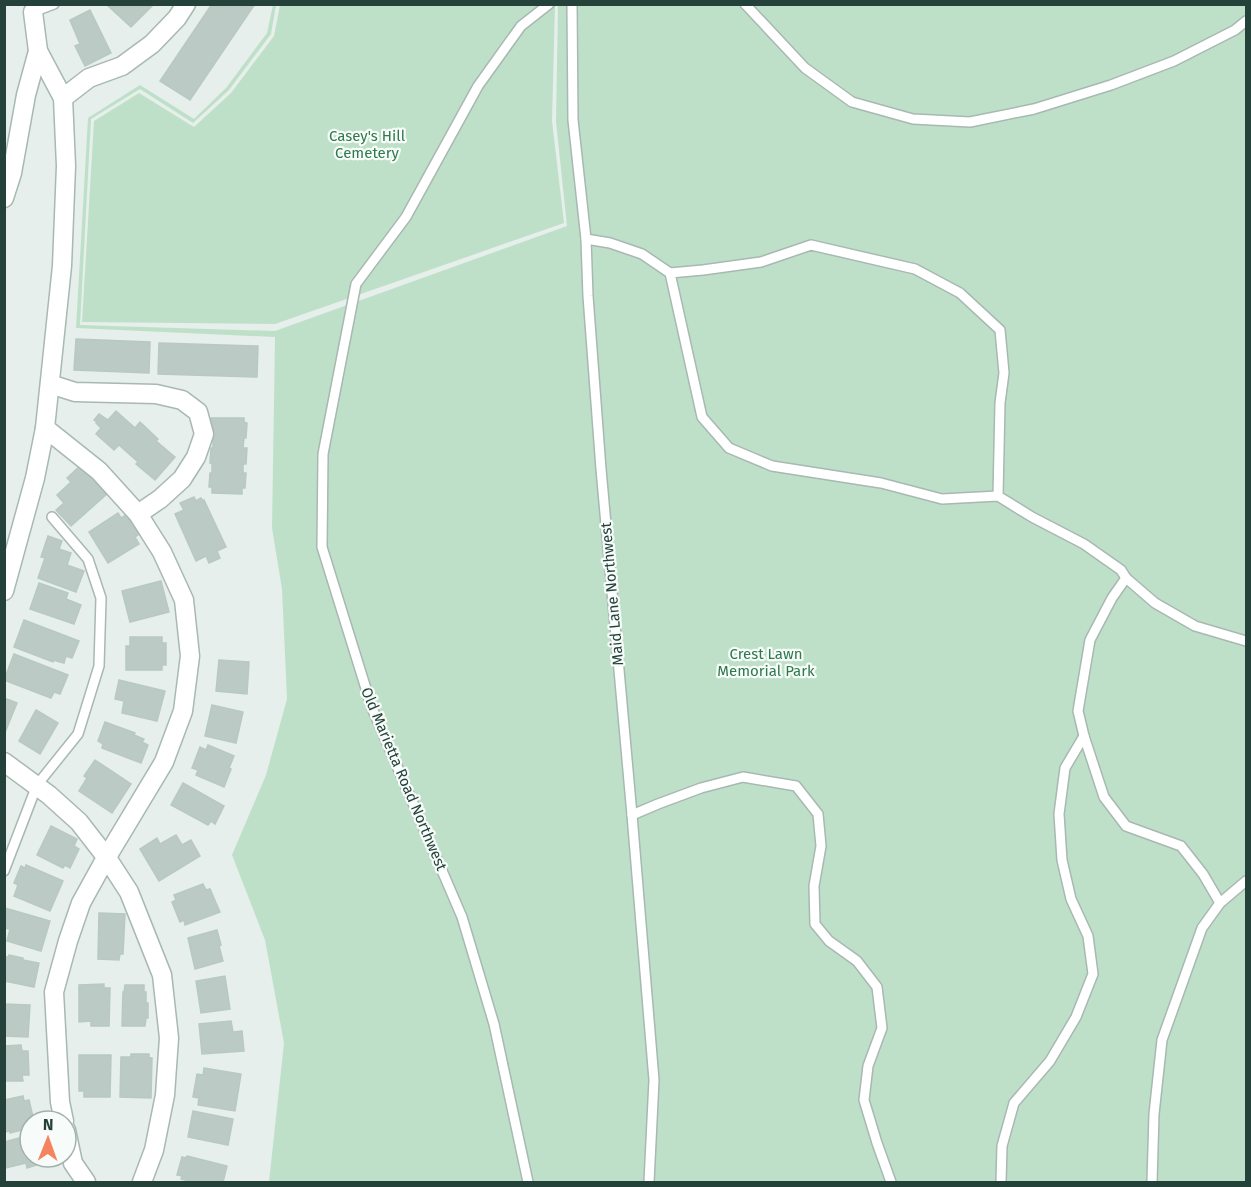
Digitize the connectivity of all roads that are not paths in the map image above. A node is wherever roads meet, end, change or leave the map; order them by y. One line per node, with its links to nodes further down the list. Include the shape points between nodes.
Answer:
1 (54, 4): 6 (lane)
2 (186, 4): 9 (street, via 152,44 122,66 89,78)
3 (549, 4): 33 (lane, Old Marietta Road Northwest, via 521,26 478,86 406,217 356,284 323,454 322,489 322,547 372,708 462,917 494,1024)
4 (572, 4): 11 (lane, Maid Lane Northwest, via 573,120)
5 (750, 6): 7 (lane, via 805,68 852,102 913,120 970,122 1034,109 1111,85 1174,61)
6 (33, 12): 8 (street)
7 (1246, 21)
8 (38, 51): 9 (street); 10 (street)
9 (63, 98): 13 (street, via 66,166 62,266)
10 (4, 198)
11 (586, 238): 12 (lane, via 642,254); 24 (lane, Maid Lane Northwest, via 602,480)
12 (670, 273): 15 (lane, via 702,417 729,448 772,466 881,483 942,499); 15 (lane, via 761,262 811,245 915,268 960,293 1000,330 1004,373)
13 (50, 384): 14 (street); 16 (street, via 75,392 156,394 182,400 198,412 204,434 196,457 182,479)
14 (45, 428): 16 (street, via 99,471); 19 (street)
15 (998, 496): 18 (lane, via 1084,544 1121,570)
16 (138, 514): 25 (street, via 162,552 184,600 190,656 183,711 164,762)
17 (52, 518): 23 (lane, via 88,559 101,598 99,666 78,734)
18 (1126, 578): 20 (lane, via 1155,603 1195,626); 21 (lane, via 1090,640 1078,711)
19 (4, 591)
20 (1246, 641)
21 (1084, 736): 28 (lane, via 1104,797 1126,826 1180,846); 36 (lane, via 1065,768 1059,814 1062,860 1071,899 1088,936 1093,974 1076,1017 1050,1061 1014,1103 1002,1146)
22 (4, 762): 23 (street)
23 (36, 785): 25 (street, via 79,822); 26 (lane)
24 (632, 816): 34 (lane, Maid Lane Northwest, via 654,1080); 35 (lane, via 700,788 743,777 796,786 818,813 821,846 814,886 815,924 857,961 877,987 882,1028 868,1066 864,1100)
25 (106, 858): 29 (street, via 81,903 54,992); 32 (street, via 129,892 162,975 169,1038 165,1095 154,1150)
26 (4, 871)
27 (1246, 881): 28 (lane)
28 (1220, 903): 37 (lane, via 1202,928 1162,1040)
29 (61, 1109)
30 (77, 1169): 31 (street)
31 (86, 1182)
32 (141, 1182)
33 (528, 1182)
34 (649, 1182)
35 (891, 1182)
36 (1000, 1182)
37 (1152, 1182)

